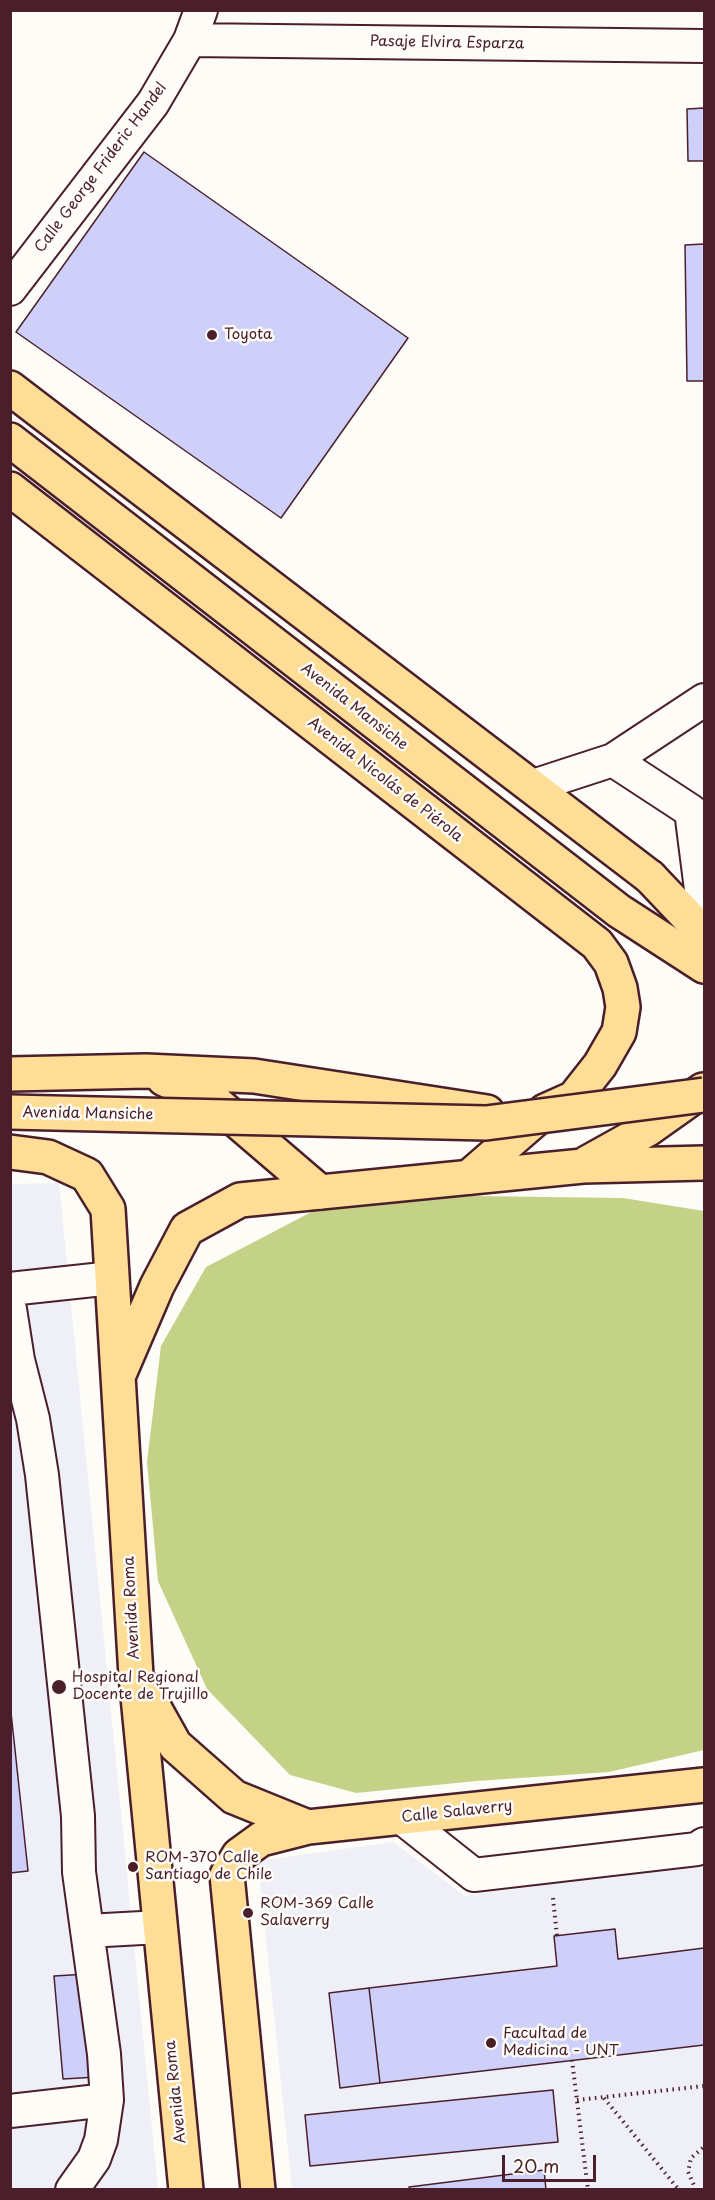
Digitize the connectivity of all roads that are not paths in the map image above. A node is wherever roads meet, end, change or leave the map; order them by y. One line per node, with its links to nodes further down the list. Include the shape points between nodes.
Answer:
1 (201, 10): 2 (street, Calle George Frideric Handel)
2 (190, 40): 3 (street, Pasaje Elvira Esparza); 4 (street, Calle George Frideric Handel, via 153,103)
3 (705, 46)
4 (10, 289)
5 (10, 388): 10 (main road)
6 (10, 440): 13 (main road, Avenida Mansiche, via 619,911)
7 (10, 489): 18 (main road, Avenida Nicolás de Piérola, via 597,944 621,988 619,1032 574,1098)
8 (705, 700): 9 (street)
9 (613, 760): 10 (street); 11 (street)
10 (533, 786): 12 (main road)
11 (698, 801): 12 (street)
12 (704, 914)
13 (705, 966)
14 (146, 1071): 15 (main road); 18 (main road, via 254,1076 487,1112); 24 (main road, via 215,1102)
15 (10, 1074)
16 (705, 1089): 22 (main road, via 648,1129)
17 (705, 1095): 19 (main road, Avenida Mansiche, bridge, via 486,1123)
18 (545, 1111): 23 (main road)
19 (10, 1112)
20 (10, 1152): 25 (main road, Avenida Roma, via 48,1157 87,1175 108,1209)
21 (705, 1163): 22 (main road)
22 (583, 1166): 23 (main road)
23 (469, 1177): 24 (main road)
24 (320, 1192): 28 (main road, via 240,1200 187,1229)
25 (112, 1278): 26 (street); 28 (main road, Avenida Roma)
26 (10, 1289)
27 (10, 1309): 35 (street, via 42,1475)
28 (118, 1376): 29 (main road, Avenida Roma)
29 (136, 1676): 32 (main road, via 175,1745 234,1797); 34 (main road, Avenida Roma)
30 (705, 1785): 31 (main road, Calle Salaverry)
31 (402, 1818): 32 (main road, Calle Salaverry); 33 (street, via 474,1875 697,1849)
32 (308, 1827): 40 (main road, Calle Salaverry, via 261,1839 238,1855 227,1875)
33 (705, 1844)
34 (160, 1927): 35 (street); 39 (main road, Avenida Roma)
35 (87, 1931): 36 (street)
36 (107, 2100): 37 (street); 38 (street, via 94,2159)
37 (10, 2111)
38 (72, 2190)
39 (186, 2190)
40 (258, 2190)

